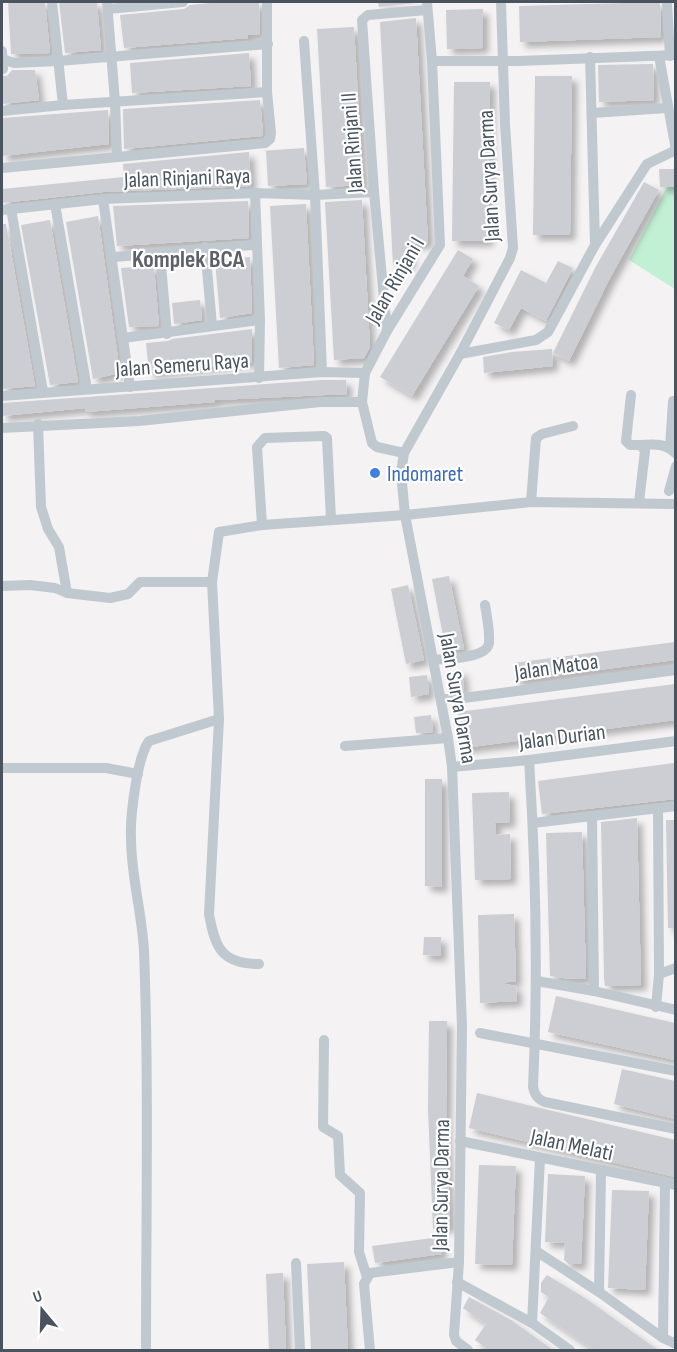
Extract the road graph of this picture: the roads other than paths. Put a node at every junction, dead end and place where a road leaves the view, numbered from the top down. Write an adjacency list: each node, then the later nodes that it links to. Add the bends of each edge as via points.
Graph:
1 (52, 2): 14 (street)
2 (183, 2): 6 (street)
3 (267, 2): 9 (street)
4 (501, 2): 16 (street, Jalan Surya Darma)
5 (667, 2): 12 (street)
6 (108, 5): 11 (street)
7 (427, 6): 15 (street, Jalan Rinjani I); 27 (street, Jalan Rinjani II, via 368,15 362,20)
8 (304, 41): 29 (street)
9 (267, 44): 11 (street); 18 (street)
10 (2, 51): 17 (street)
11 (111, 55): 14 (street); 19 (street)
12 (668, 56): 13 (street); 21 (street)
13 (590, 57): 16 (street); 23 (street)
14 (58, 61): 17 (street); 20 (street)
15 (432, 61): 16 (street); 40 (street, Jalan Rinjani I, via 440,245)
16 (502, 62): 43 (street, Jalan Surya Darma, via 513,248)
17 (2, 64)
18 (267, 92): 19 (street); 25 (street, via 271,133 265,143)
19 (115, 102): 20 (street); 25 (street)
20 (63, 105): 22 (street)
21 (667, 108): 23 (street); 24 (street)
22 (2, 111)
23 (592, 113): 34 (street)
24 (675, 150): 34 (street, via 647,164)
25 (117, 157): 26 (street)
26 (2, 168)
27 (374, 192): 29 (street, Jalan Rinjani Raya); 40 (street, Jalan Rinjani II)
28 (255, 193): 29 (street, Jalan Rinjani Raya); 30 (street, Jalan Rinjani Raya); 33 (street)
29 (315, 195): 44 (street)
30 (103, 199): 31 (street, Jalan Rinjani Raya); 37 (street)
31 (55, 204): 32 (street, Jalan Rinjani Raya); 48 (street)
32 (6, 210): 49 (street)
33 (257, 245): 35 (street); 38 (street)
34 (595, 245): 43 (street, via 548,332 536,340)
35 (205, 247): 36 (street); 39 (street)
36 (160, 254): 37 (street); 41 (street)
37 (111, 257): 42 (street)
38 (260, 320): 39 (street); 46 (street)
39 (213, 325): 41 (street)
40 (387, 331): 45 (street, Jalan Rinjani I)
41 (166, 334): 42 (street)
42 (123, 338): 47 (street)
43 (460, 354): 59 (street, Jalan Surya Darma)
44 (322, 372): 45 (street, Jalan Semeru Raya); 46 (street, Jalan Semeru Raya)
45 (365, 373): 53 (street, Jalan Rinjani I)
46 (259, 378): 47 (street, Jalan Semeru Raya)
47 (130, 387): 48 (street, Jalan Semeru Raya)
48 (87, 389): 49 (street, Jalan Semeru Raya)
49 (43, 391): 51 (street, Jalan Semeru Raya)
50 (631, 395): 57 (street, via 626,441)
51 (2, 396)
52 (673, 401): 58 (street)
53 (362, 402): 54 (street, via 320,402 139,421); 59 (street, Jalan Rinjani I, via 372,443)
54 (38, 424): 56 (street); 70 (street, via 41,507 59,547)
55 (573, 426): 62 (street, via 536,438)
56 (2, 428)
57 (640, 445): 58 (street, via 654,444); 63 (street, via 645,451)
58 (673, 451)
59 (405, 453): 65 (street, Jalan Surya Darma, via 401,472)
60 (675, 466): 61 (street)
61 (669, 491)
62 (531, 502): 63 (street); 65 (street)
63 (639, 502): 64 (street)
64 (675, 504)
65 (405, 515): 66 (street); 72 (street, Jalan Surya Darma)
66 (331, 519): 67 (street); 67 (street, via 327,438 265,438 257,447)
67 (262, 525): 68 (street, via 219,532)
68 (212, 582): 70 (street, via 140,582 128,594 110,598); 75 (street)
69 (2, 586): 70 (street, via 47,587)
70 (67, 593)
71 (485, 604): 72 (street, via 489,642 484,651)
72 (434, 660): 74 (street, Jalan Surya Darma)
73 (675, 670): 74 (street, Jalan Matoa)
74 (441, 699): 76 (street, Jalan Surya Darma)
75 (219, 718): 82 (street, via 149,741); 87 (street, via 209,914 220,950 229,959)
76 (448, 738): 78 (street); 80 (street, Jalan Surya Darma)
77 (675, 741): 79 (street, Jalan Durian)
78 (345, 746)
79 (529, 760): 80 (street, Jalan Durian); 86 (street)
80 (452, 767): 99 (street, Jalan Surya Darma, via 462,1028)
81 (2, 768): 82 (street, via 106,768)
82 (138, 774): 112 (street, via 131,839 144,948)
83 (675, 806): 84 (street)
84 (658, 808): 85 (street); 89 (street)
85 (592, 816): 86 (street); 91 (street)
86 (533, 823): 90 (street)
87 (259, 964)
88 (675, 968): 89 (street)
89 (659, 974): 92 (street)
90 (537, 981): 91 (street); 96 (street)
91 (594, 991): 92 (street)
92 (656, 1007): 93 (street)
93 (675, 1010)
94 (480, 1033): 96 (street)
95 (324, 1040): 106 (street, via 323,1127 338,1136 340,1175 360,1193 358,1252)
96 (535, 1044): 97 (street); 98 (street, via 533,1087 539,1100)
97 (675, 1071)
98 (675, 1129)
99 (460, 1141): 100 (street, Jalan Melati); 104 (street, Jalan Surya Darma)
100 (540, 1158): 101 (street, Jalan Melati); 103 (street)
101 (601, 1170): 102 (street, Jalan Melati); 108 (street)
102 (670, 1184): 110 (street)
103 (536, 1251): 108 (street); 109 (street)
104 (459, 1262): 106 (street, Jalan Surya Darma, via 374,1271); 107 (street)
105 (296, 1263): 113 (street)
106 (367, 1277): 114 (street, via 364,1284)
107 (457, 1282): 109 (street); 115 (street, via 454,1335)
108 (599, 1292): 110 (street)
109 (532, 1323): 116 (street)
110 (663, 1338): 111 (street)
111 (675, 1344)
112 (146, 1350)
113 (300, 1350)
114 (370, 1350)
115 (468, 1350)
116 (570, 1350)

